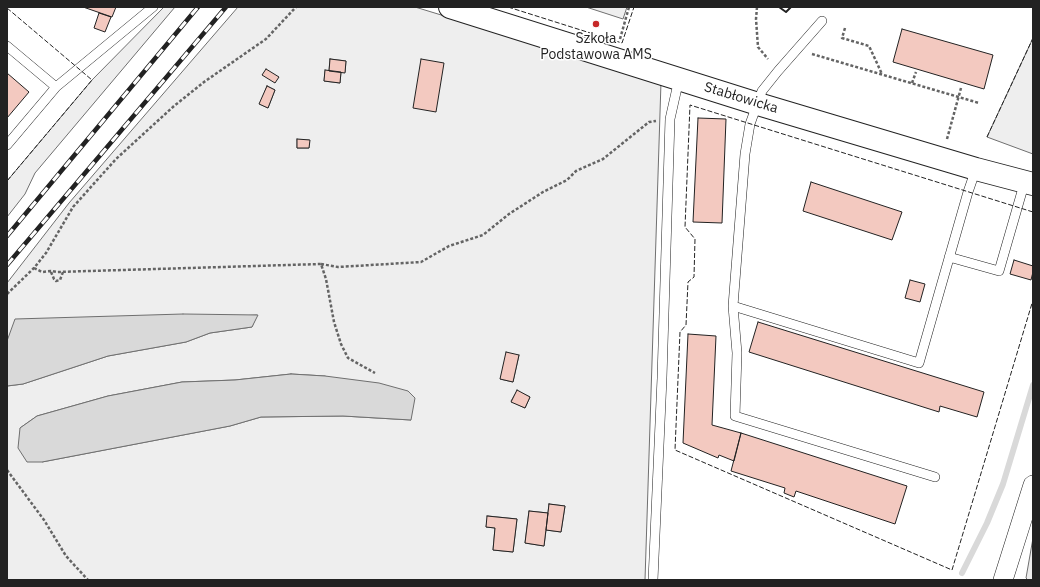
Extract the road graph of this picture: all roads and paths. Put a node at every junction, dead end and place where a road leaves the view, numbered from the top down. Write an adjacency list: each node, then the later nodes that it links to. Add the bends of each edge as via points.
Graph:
1 (153, 7): 16 (lane)
2 (296, 7): 28 (path, via 266,40 180,101 116,159 73,207 46,253)
3 (450, 7): 14 (street, Stabłowicka)
4 (629, 7): 8 (path)
5 (757, 7): 11 (path, via 758,47)
6 (822, 21): 10 (lane)
7 (845, 28): 13 (path, via 842,38 869,46)
8 (619, 42)
9 (7, 46): 16 (lane)
10 (793, 54): 11 (lane); 13 (path, via 797,57 814,54)
11 (778, 71): 20 (lane, via 762,91)
12 (916, 72): 15 (path)
13 (882, 75): 15 (path)
14 (679, 79): 20 (street, Stabłowicka); 21 (lane)
15 (912, 83): 18 (path)
16 (56, 87): 22 (lane)
17 (961, 88): 18 (path)
18 (959, 97): 19 (path); 23 (path)
19 (979, 103)
20 (758, 104): 24 (street, Stabłowicka); 32 (lane, via 750,124 746,154)
21 (670, 119): 27 (path, via 649,122 603,159 543,192 483,235 449,246 420,262 338,266); 38 (lane)
22 (7, 145)
23 (945, 145)
24 (976, 169): 25 (street, Stabłowicka); 26 (lane)
25 (1029, 182): 26 (lane, via 999,271)
26 (949, 257): 32 (lane, via 919,363)
27 (321, 264): 30 (path); 33 (path, via 341,344 348,358)
28 (34, 268): 29 (path, via 42,272); 31 (path)
29 (51, 271): 30 (path); 30 (path, via 56,281 60,280)
30 (63, 272)
31 (7, 294)
32 (733, 306): 35 (lane, via 737,353 735,416)
33 (375, 373)
34 (7, 470): 37 (path, via 44,520 66,556)
35 (935, 477)
36 (1033, 485): 39 (street)
37 (88, 580)
38 (653, 580)
39 (1003, 580)

